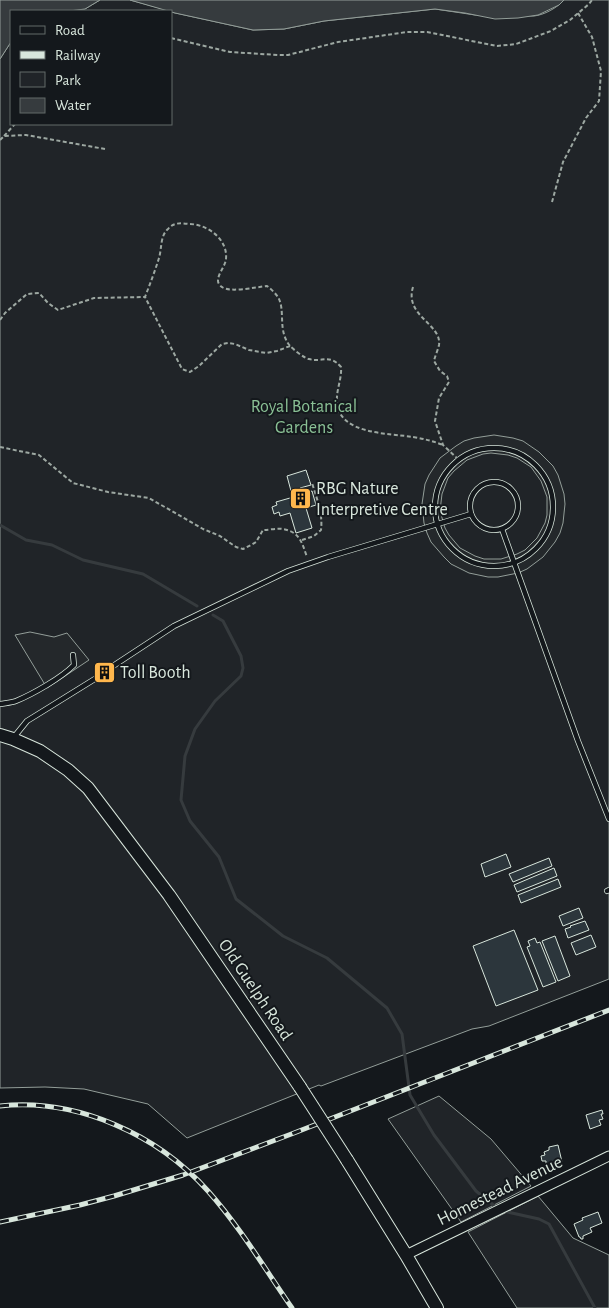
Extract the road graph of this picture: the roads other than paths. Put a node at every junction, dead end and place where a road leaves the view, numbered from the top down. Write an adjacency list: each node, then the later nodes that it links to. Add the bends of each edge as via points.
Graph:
1 (471, 514): 2 (lane); 3 (lane, via 482,527); 3 (lane, via 471,499 479,487 489,482 504,484 513,491 518,505 514,519)
2 (437, 523): 4 (lane, via 447,543 464,558 485,565 500,566); 4 (lane, via 438,488 446,472 458,460 474,451 491,448 525,456 544,475 553,500 553,517 537,548); 8 (lane, via 288,571 174,626 110,668 104,666 98,670 98,677 27,721)
3 (502, 529): 4 (lane)
4 (514, 562): 9 (lane)
5 (72, 655): 6 (lane, via 74,665 67,672 15,702)
6 (0, 704)
7 (0, 735): 8 (street, Old Guelph Road)
8 (13, 739): 11 (street, Old Guelph Road, bridge, via 40,751 68,770 88,788 120,828 300,1087)
9 (609, 819)
10 (609, 1156): 11 (street, Homestead Avenue)
11 (406, 1255): 12 (street, Old Guelph Road)
12 (437, 1308)

